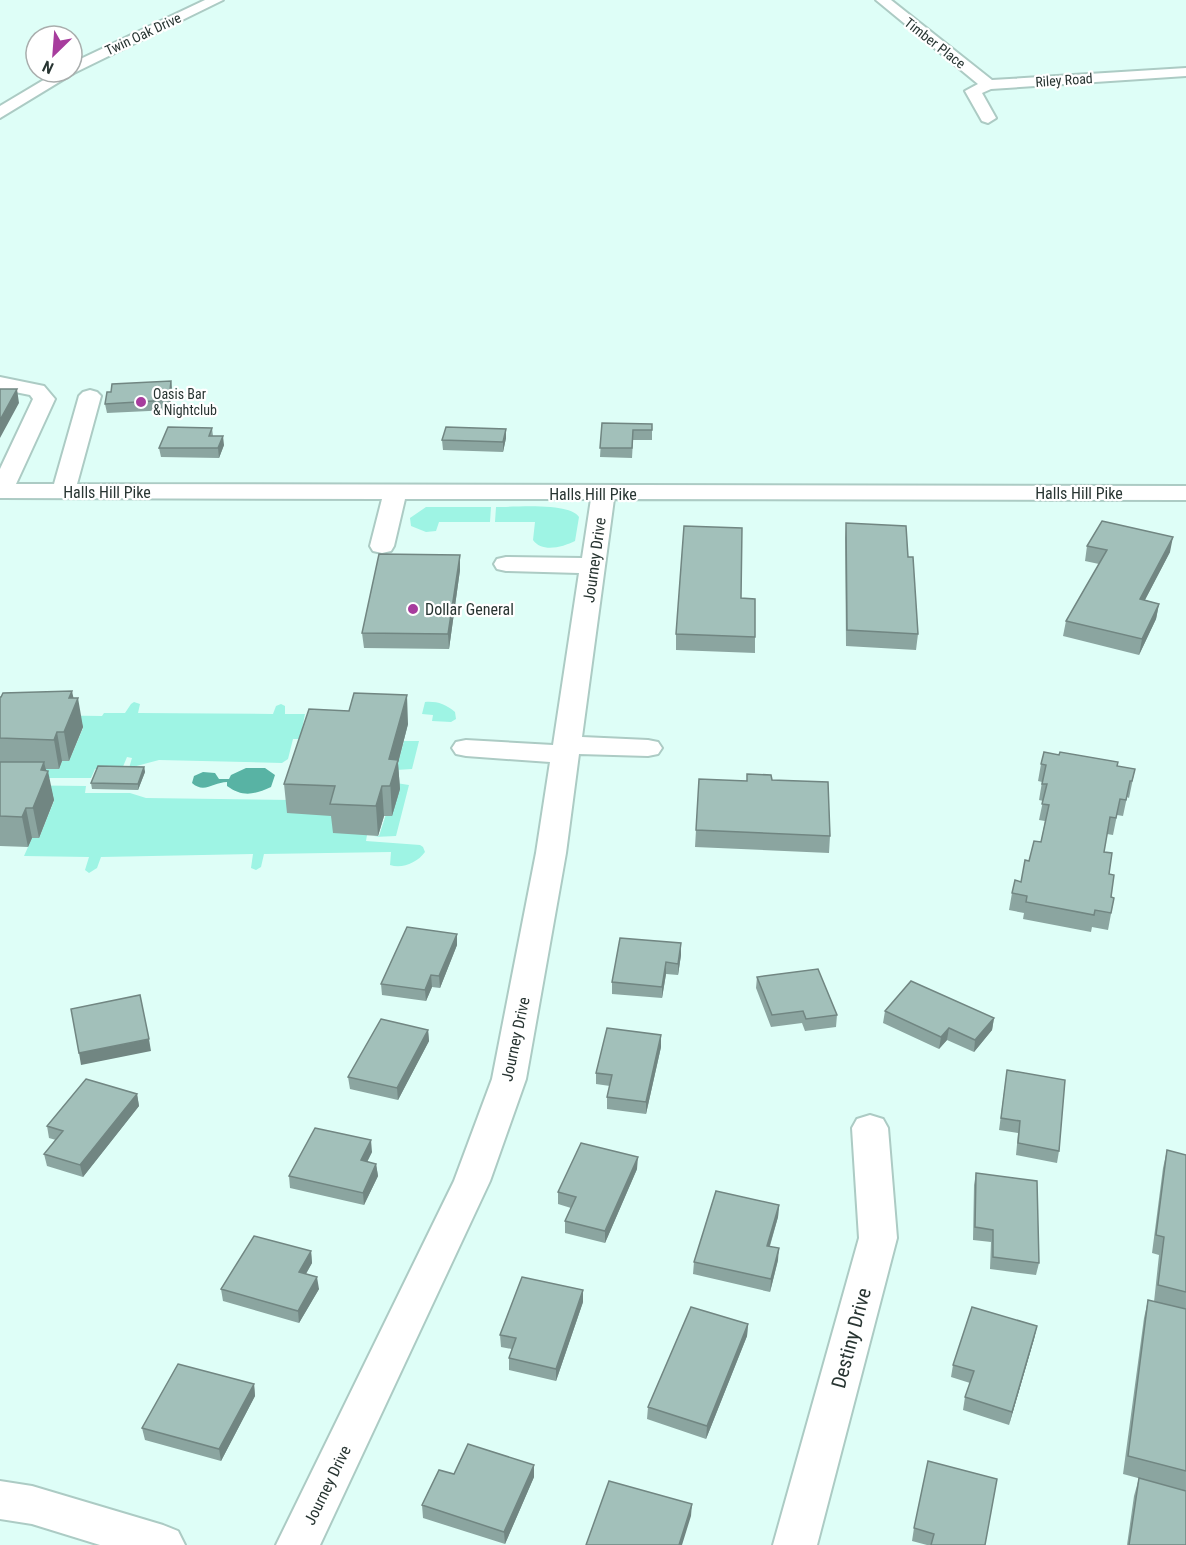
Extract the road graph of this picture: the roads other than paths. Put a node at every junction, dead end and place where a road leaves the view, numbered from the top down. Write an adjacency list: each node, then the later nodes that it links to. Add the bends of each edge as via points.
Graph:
1 (216, 0): 3 (street, Twin Oak Drive)
2 (883, 0): 6 (street, Timber Place)
3 (84, 63)
4 (1186, 72): 6 (street, Riley Road)
5 (47, 84): 7 (street)
6 (989, 85): 8 (street, via 973,92)
7 (0, 113)
8 (988, 118)
9 (0, 383): 11 (street, via 37,390 44,399)
10 (90, 396): 12 (street)
11 (0, 491): 12 (street, Halls Hill Pike)
12 (63, 492): 13 (street, Halls Hill Pike)
13 (395, 493): 15 (street, Halls Hill Pike); 16 (street)
14 (1186, 493): 15 (street, Halls Hill Pike)
15 (603, 494): 18 (street, Journey Drive)
16 (382, 546)
17 (506, 564): 18 (street)
18 (593, 566): 21 (street, Journey Drive)
19 (649, 741): 21 (street)
20 (468, 742): 21 (street)
21 (567, 742): 25 (street, Journey Drive, via 551,853 509,1079 472,1181)
22 (870, 1128): 26 (street, Destiny Drive, via 878,1238)
23 (0, 1500): 24 (street, via 32,1505)
24 (163, 1545)
25 (298, 1545)
26 (795, 1545)

